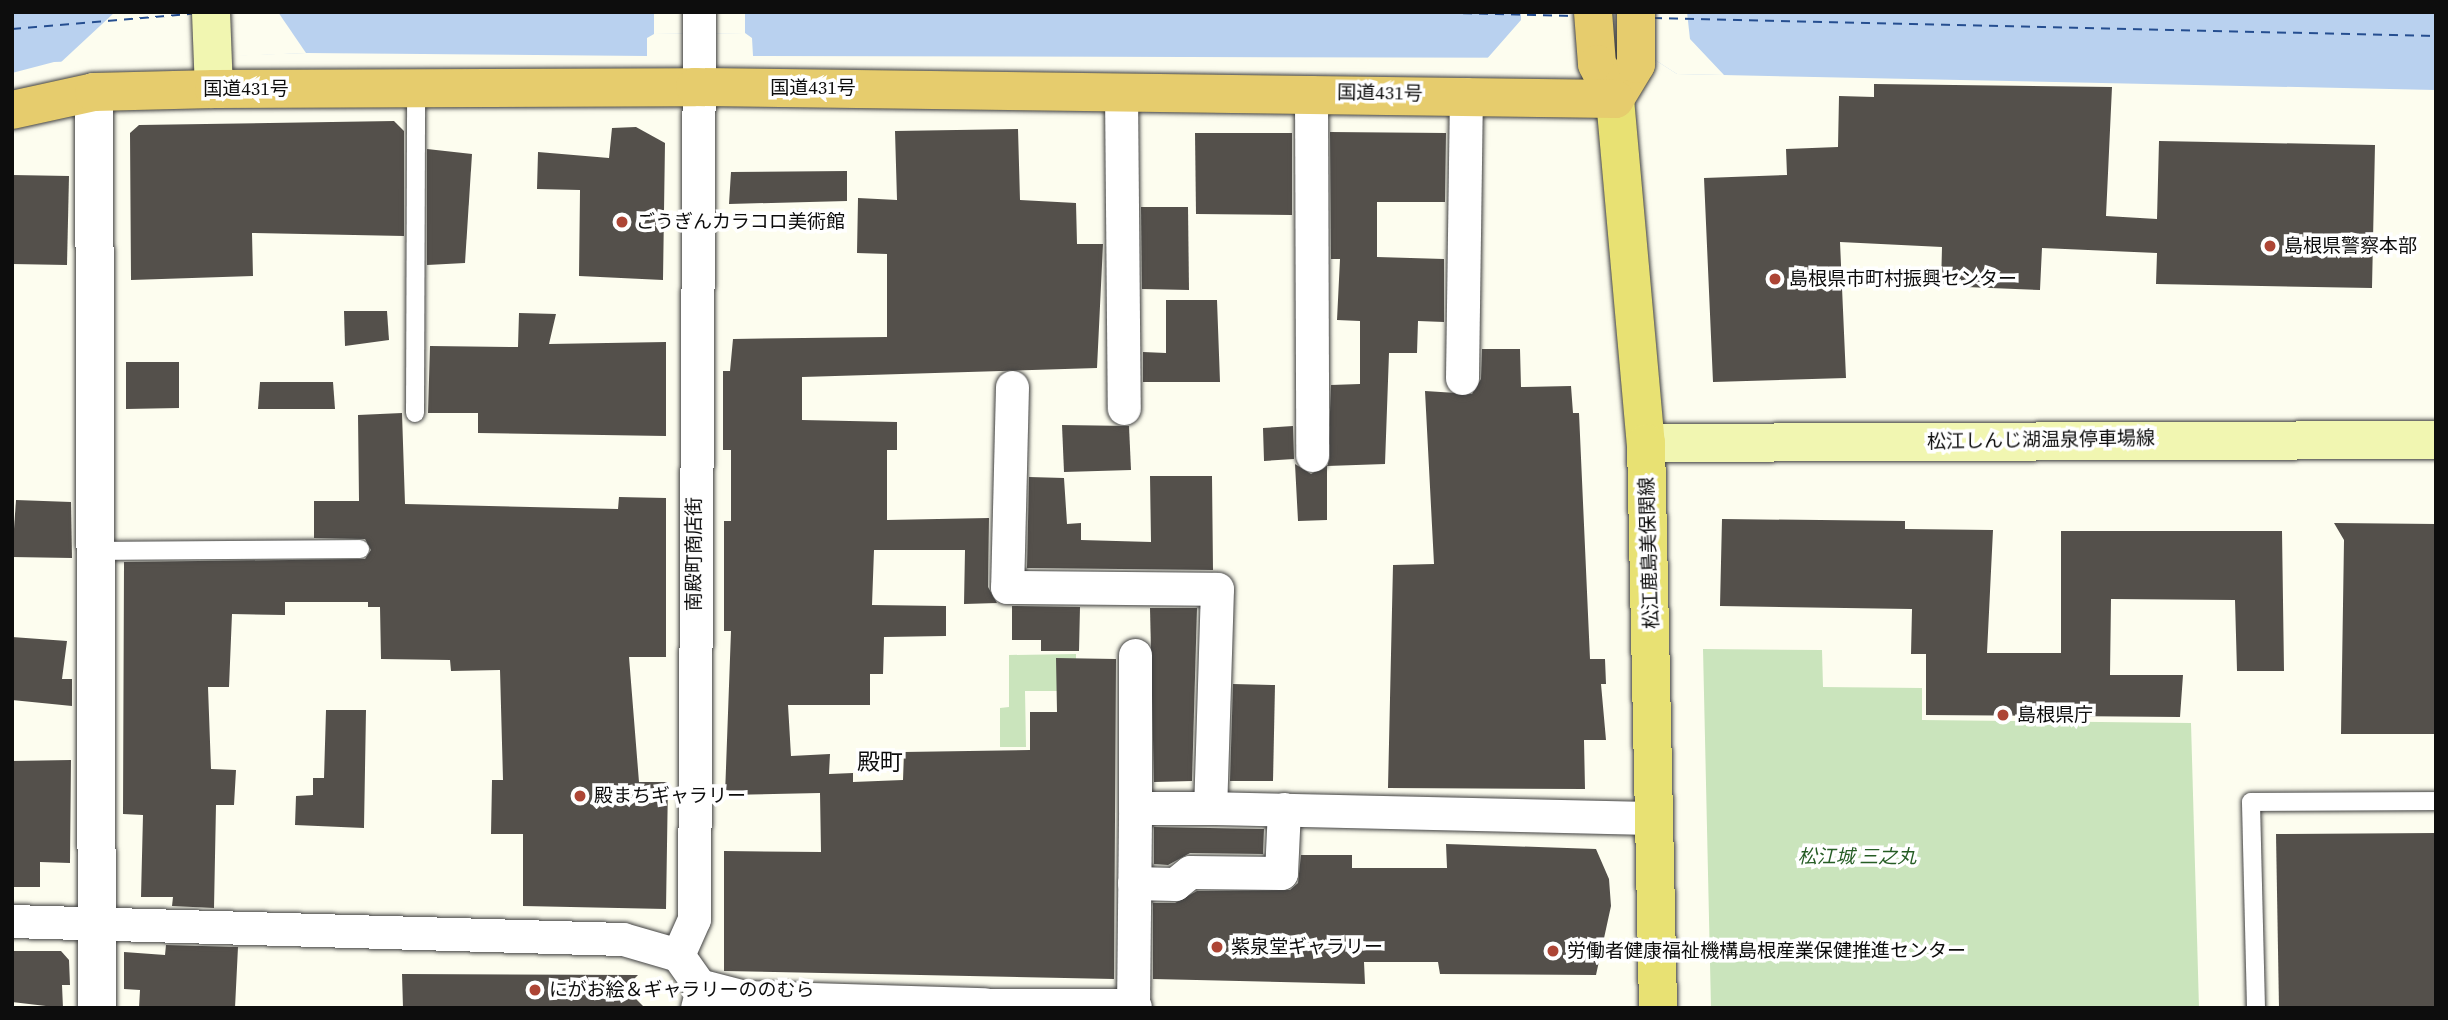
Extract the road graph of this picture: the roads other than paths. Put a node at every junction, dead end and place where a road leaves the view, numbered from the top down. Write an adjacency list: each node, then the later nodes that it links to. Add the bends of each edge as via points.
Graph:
1 (211, 12): 5 (main road)
2 (1593, 12): 12 (highway, via 1597,65)
3 (1636, 12): 12 (highway, via 1636,64)
4 (699, 25): 6 (street, 南殿町商店街)
5 (214, 75): 7 (highway, 国道431号); 9 (highway, 国道431号)
6 (695, 87): 7 (highway, 国道431号); 8 (highway, 国道431号); 32 (street, 南殿町商店街, via 694,919)
7 (416, 88): 17 (lane)
8 (1121, 90): 10 (highway, 国道431号); 16 (street)
9 (94, 92): 13 (highway, 国道431号); 22 (street)
10 (1311, 92): 11 (highway, 国道431号); 20 (street)
11 (1466, 94): 12 (highway, 国道431号); 14 (street)
12 (1615, 99): 19 (main road, 松江鹿島美保関線)
13 (12, 110)
14 (1462, 378)
15 (1013, 387): 26 (street, via 1007,587 1217,589)
16 (1124, 408)
17 (415, 413)
18 (2436, 440): 19 (main road, 松江しんじ湖温泉停車場線)
19 (1646, 443): 28 (main road, 松江鹿島美保関線)
20 (1312, 455)
21 (360, 549): 22 (lane)
22 (96, 551): 31 (street)
23 (1135, 655): 25 (street)
24 (2436, 801): 38 (lane, via 2251,802)
25 (1135, 808): 26 (street); 29 (street)
26 (1210, 808): 27 (street)
27 (1284, 809): 28 (street); 29 (street, via 1280,873 1190,872 1175,884)
28 (1656, 818): 37 (main road, 松江鹿島美保関線)
29 (1134, 883): 36 (street)
30 (12, 921): 31 (street)
31 (97, 924): 32 (street, via 623,939); 35 (street)
32 (678, 955): 33 (street)
33 (699, 998): 34 (street)
34 (985, 1007): 36 (street)
35 (97, 1008)
36 (1133, 1008)
37 (1658, 1008)
38 (2256, 1008)

